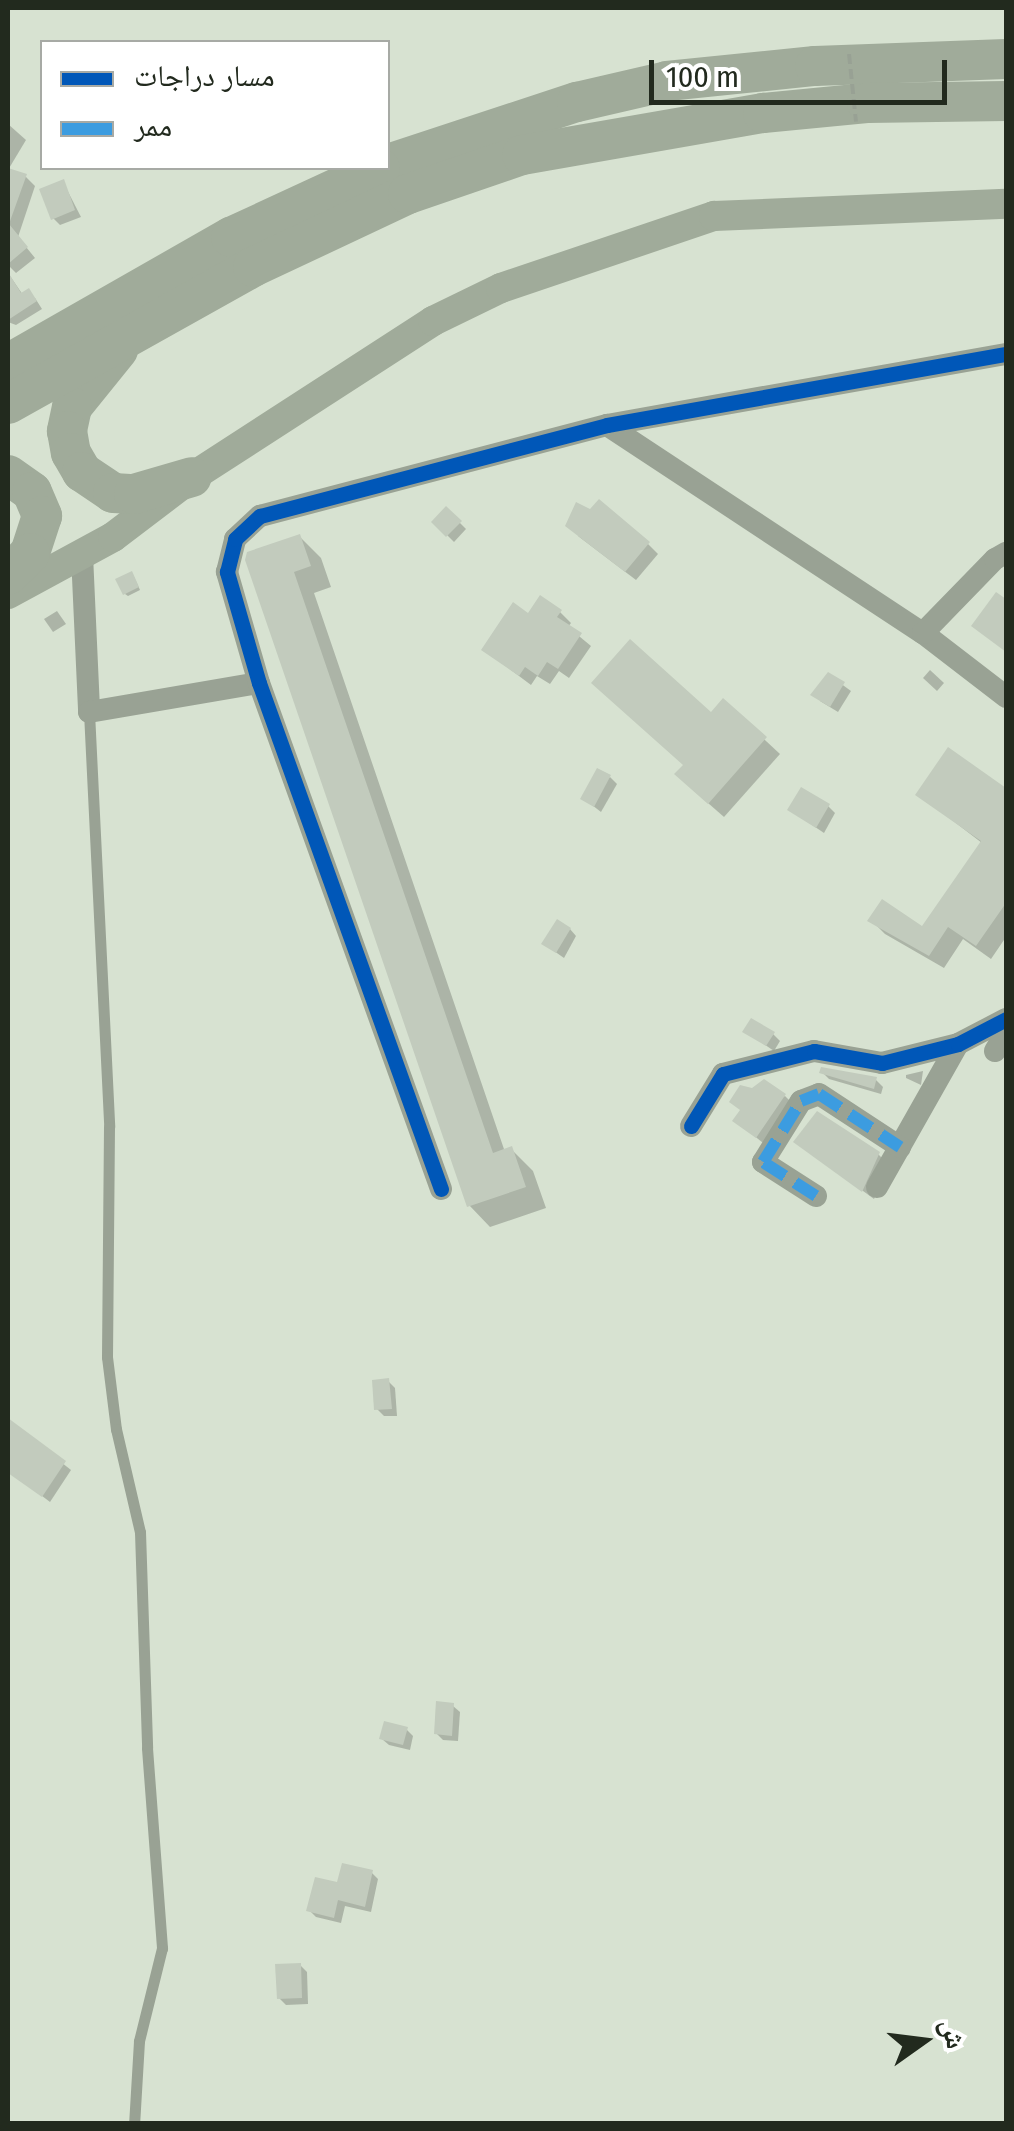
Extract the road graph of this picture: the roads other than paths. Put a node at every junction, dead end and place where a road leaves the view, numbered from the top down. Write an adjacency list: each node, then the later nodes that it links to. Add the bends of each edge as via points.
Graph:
1 (1006, 60): 3 (highway, via 815,66 668,80 577,102)
2 (1006, 102): 6 (highway, via 764,114 522,156 408,194)
3 (390, 163)
4 (376, 170): 8 (highway, via 231,237)
5 (1006, 204): 12 (main road, via 714,216 576,260 433,320)
6 (138, 327): 9 (highway); 12 (highway, via 72,407 71,453 82,472 113,493)
7 (1006, 354): 10 (street)
8 (8, 364)
9 (8, 404)
10 (607, 424): 17 (street); 18 (street, via 276,512 246,526 235,539 227,572)
11 (8, 475): 15 (highway, via 32,492 42,516 30,553)
12 (192, 478): 14 (main road)
13 (1006, 553): 17 (street)
14 (82, 554): 16 (main road); 20 (street)
15 (8, 575)
16 (8, 594)
17 (923, 633): 19 (street)
18 (259, 683): 20 (street); 26 (street)
19 (1006, 696)
20 (89, 712): 28 (lane, via 109,1127 107,1357 140,1532 162,1948 139,2041)
21 (1006, 1019): 22 (street)
22 (958, 1044): 23 (street, via 882,1063 814,1051 723,1074); 24 (street)
23 (690, 1126)
24 (900, 1147): 25 (street); 27 (street, via 818,1094 801,1101 763,1162)
25 (878, 1187)
26 (440, 1189)
27 (816, 1196)
28 (134, 2124)

